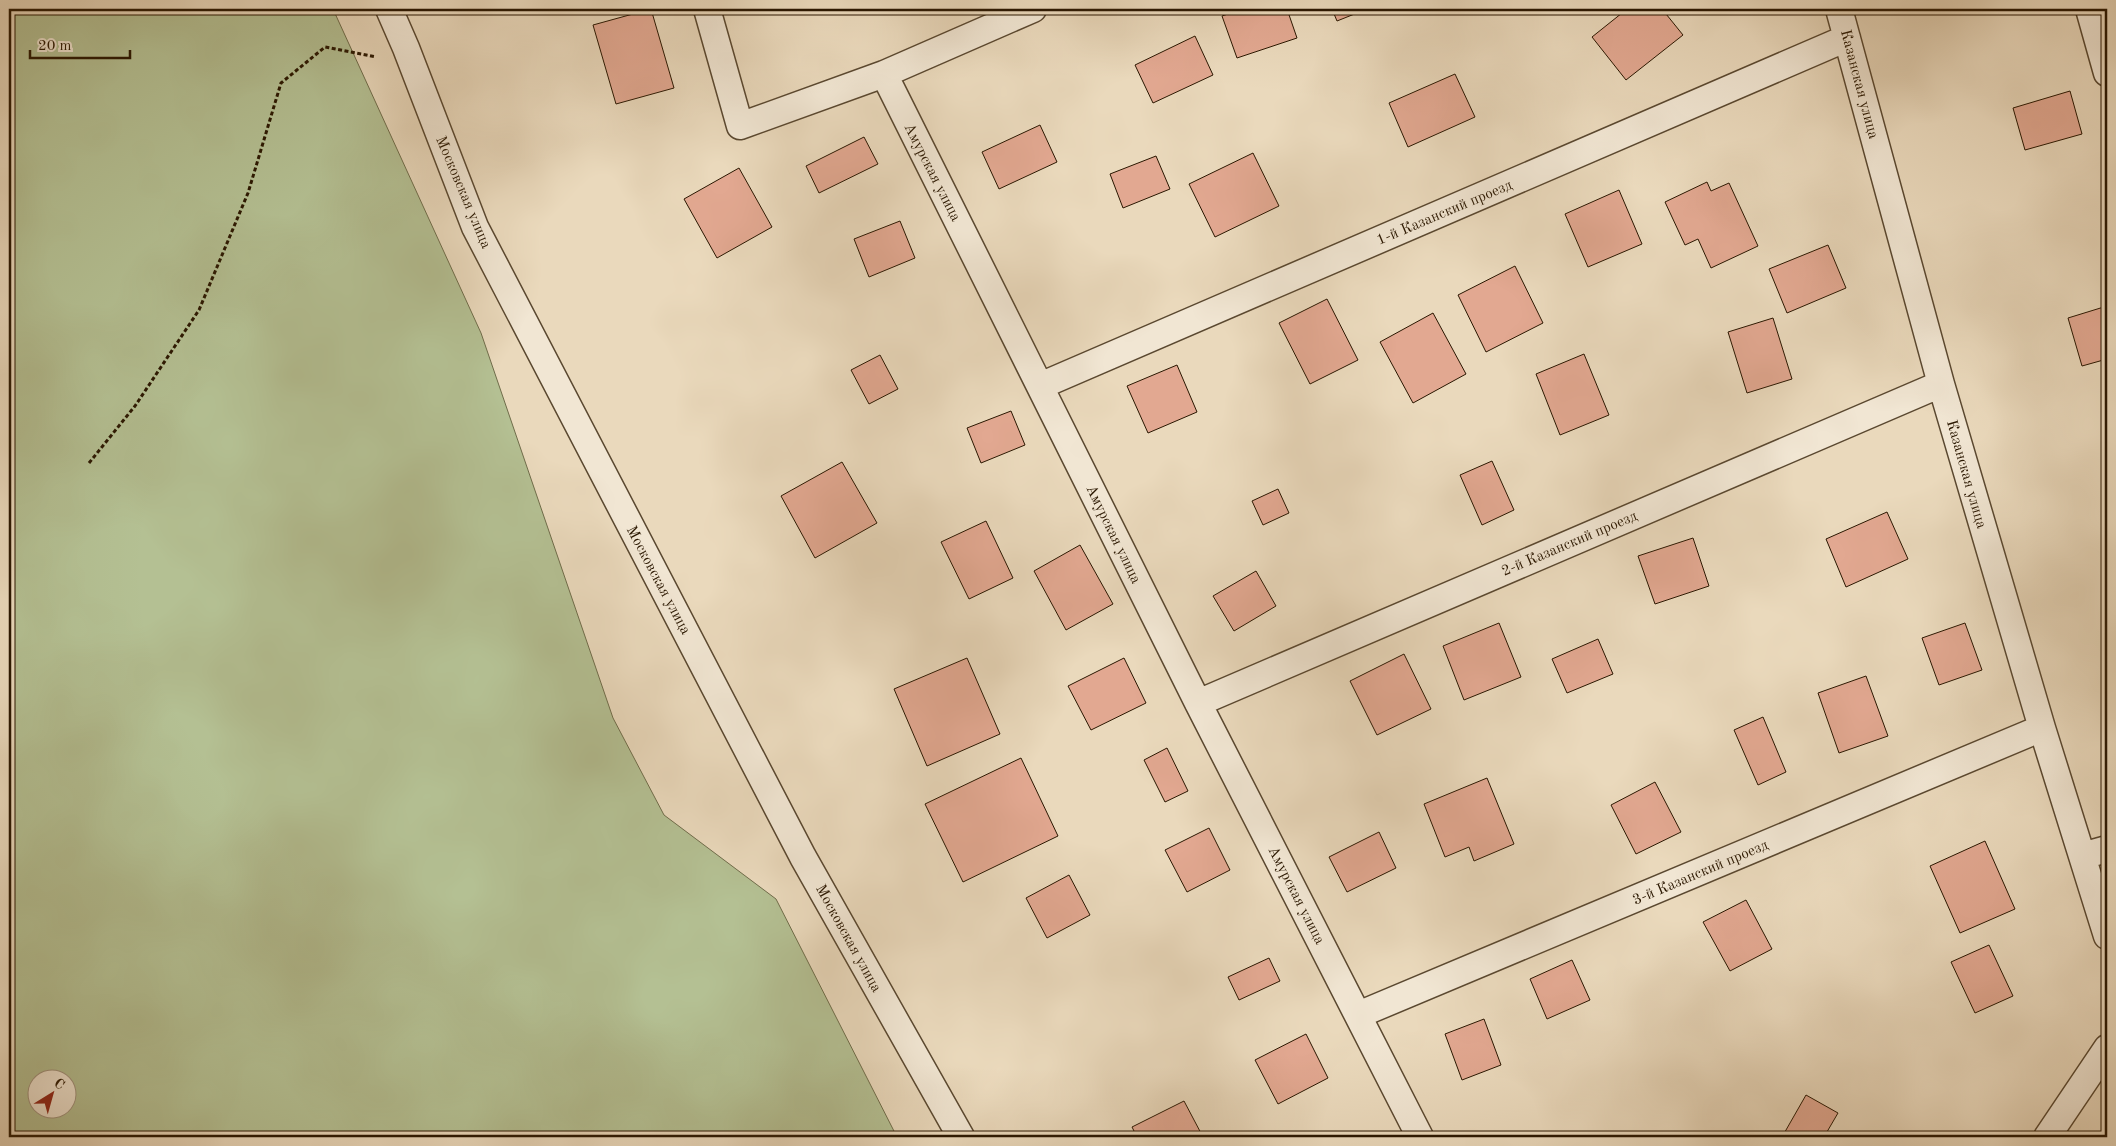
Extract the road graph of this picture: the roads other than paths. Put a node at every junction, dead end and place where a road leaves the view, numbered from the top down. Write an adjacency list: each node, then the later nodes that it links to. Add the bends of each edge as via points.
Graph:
1 (389, 9): 18 (street, Московская улица, via 475,227 803,856)
2 (707, 9): 8 (street, via 740,126)
3 (1033, 9): 8 (street)
4 (1839, 9): 6 (street, Казанская улица)
5 (2091, 11): 7 (street)
6 (1847, 38): 9 (street, Казанская улица); 10 (street, 1-й Казанский проезд)
7 (2107, 73)
8 (884, 74): 10 (street, Амурская улица)
9 (1941, 384): 11 (street, 2-й Казанский проезд); 12 (street, Казанская улица)
10 (1040, 386): 11 (street, Амурская улица)
11 (1198, 703): 16 (street, Амурская улица)
12 (2042, 728): 14 (street, Казанская улица); 16 (street, 3-й Казанский проезд)
13 (2107, 849): 14 (street)
14 (2082, 856): 15 (street, Казанская улица)
15 (2107, 936)
16 (1358, 1015): 19 (street, Амурская улица)
17 (2107, 1048): 20 (street)
18 (961, 1137)
19 (1420, 1137)
20 (2047, 1137)

